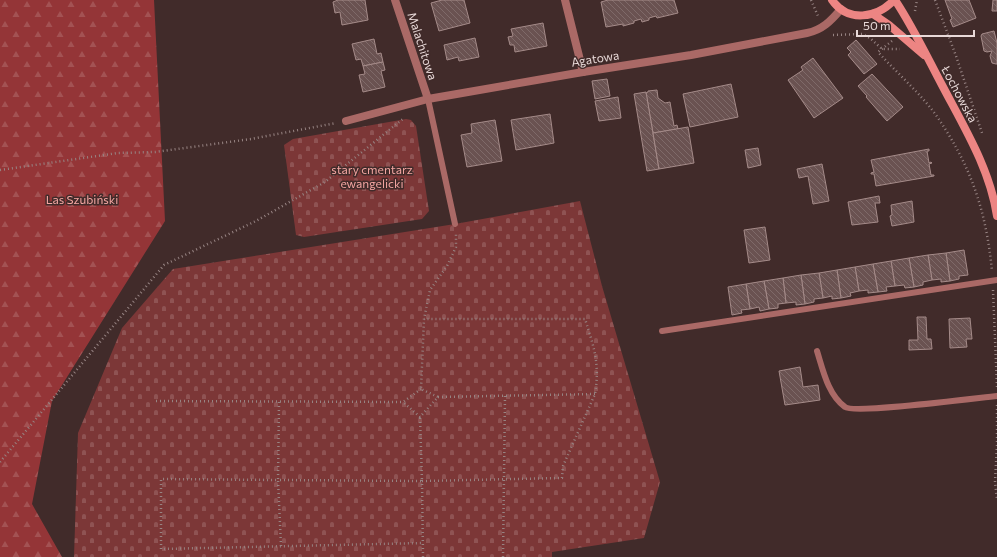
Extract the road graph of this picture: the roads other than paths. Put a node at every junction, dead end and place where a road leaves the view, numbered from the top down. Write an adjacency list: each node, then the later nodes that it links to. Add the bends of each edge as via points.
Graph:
1 (395, 0): 9 (street, Malachitowa)
2 (565, 0): 8 (street)
3 (832, 0): 5 (main road)
4 (895, 0): 6 (main road); 7 (main road, Łochowska)
5 (841, 9): 6 (main road, via 854,15); 8 (street, Agatowa, via 830,22 816,31)
6 (873, 14): 7 (main road, Łochowska)
7 (927, 57): 11 (main road, Łochowska, via 973,143 989,185)
8 (583, 72): 9 (street, Agatowa)
9 (428, 99): 10 (street, Agatowa); 12 (lane)
10 (346, 121)
11 (997, 216)
12 (455, 224)
13 (995, 280): 14 (lane)
14 (662, 331)
15 (817, 351): 16 (lane, via 832,393 846,408 854,410)
16 (997, 395)

